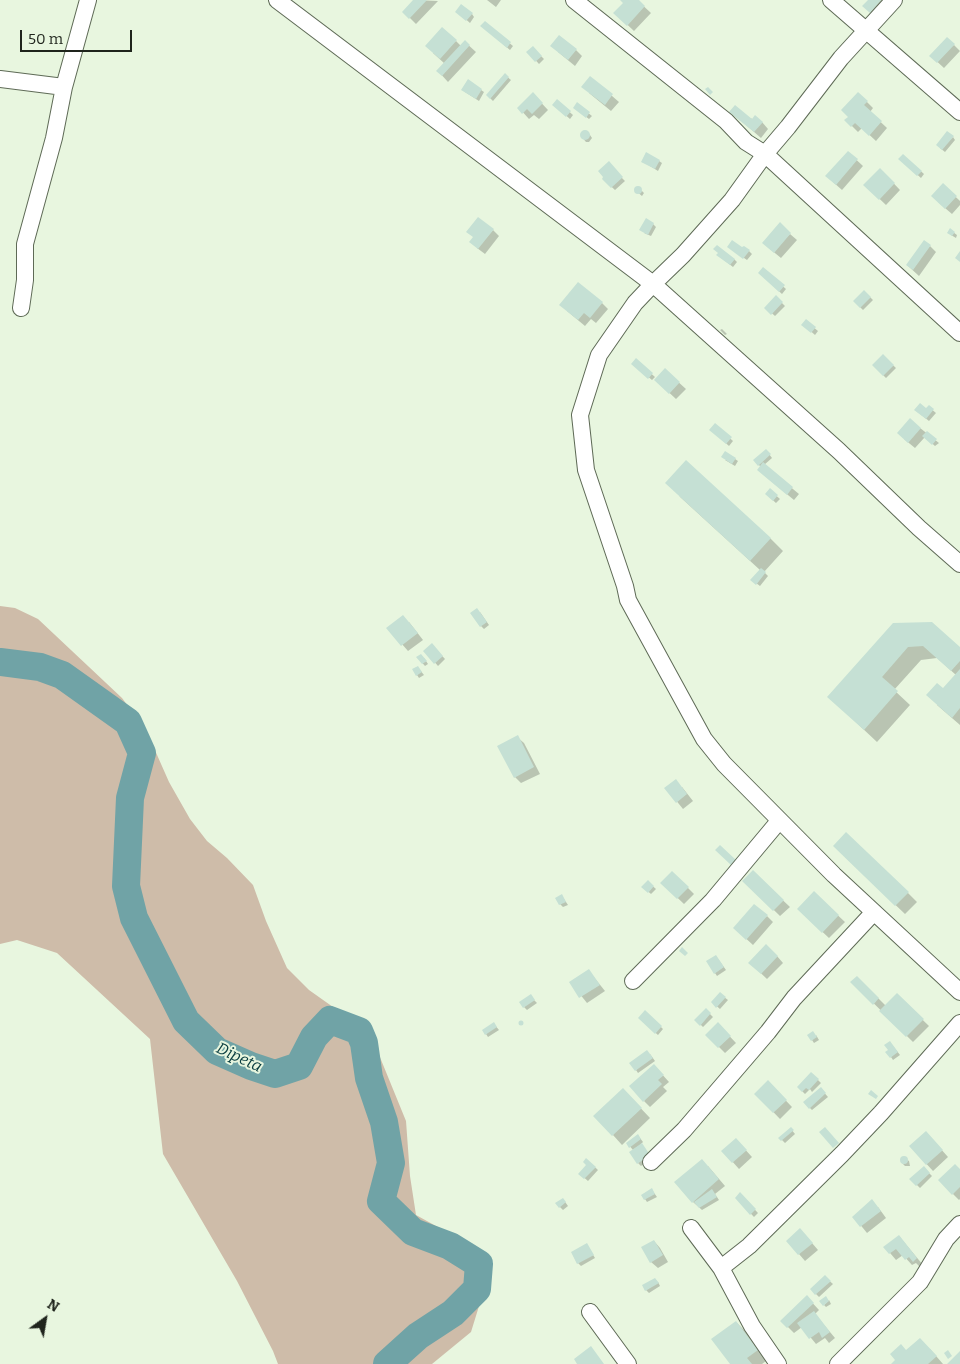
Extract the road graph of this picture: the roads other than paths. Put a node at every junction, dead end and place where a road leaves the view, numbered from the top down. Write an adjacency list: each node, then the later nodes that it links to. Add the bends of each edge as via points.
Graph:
1 (88, 0): 8 (street)
2 (277, 0): 11 (street)
3 (574, 0): 10 (street, via 726,121 746,142)
4 (831, 0): 6 (street)
5 (894, 0): 6 (street)
6 (867, 30): 9 (street); 10 (street)
7 (0, 79): 8 (street)
8 (64, 87): 12 (street, via 54,138 25,244)
9 (960, 112)
10 (765, 154): 11 (street, via 732,200); 13 (street)
11 (653, 284): 14 (street); 15 (street, via 635,303 599,355 580,415 586,470 628,600 704,739)
12 (21, 308)
13 (960, 333)
14 (960, 564)
15 (779, 821): 16 (street); 17 (street, via 713,900)
16 (874, 912): 18 (street); 20 (street, via 794,998 684,1130)
17 (632, 981)
18 (960, 992)
19 (960, 1023): 23 (street, via 842,1154 749,1246)
20 (651, 1162)
21 (960, 1224): 27 (street, via 946,1239 920,1282)
22 (691, 1228): 23 (street)
23 (721, 1268): 26 (street, via 752,1326)
24 (590, 1312): 25 (street)
25 (628, 1364)
26 (778, 1364)
27 (838, 1364)

